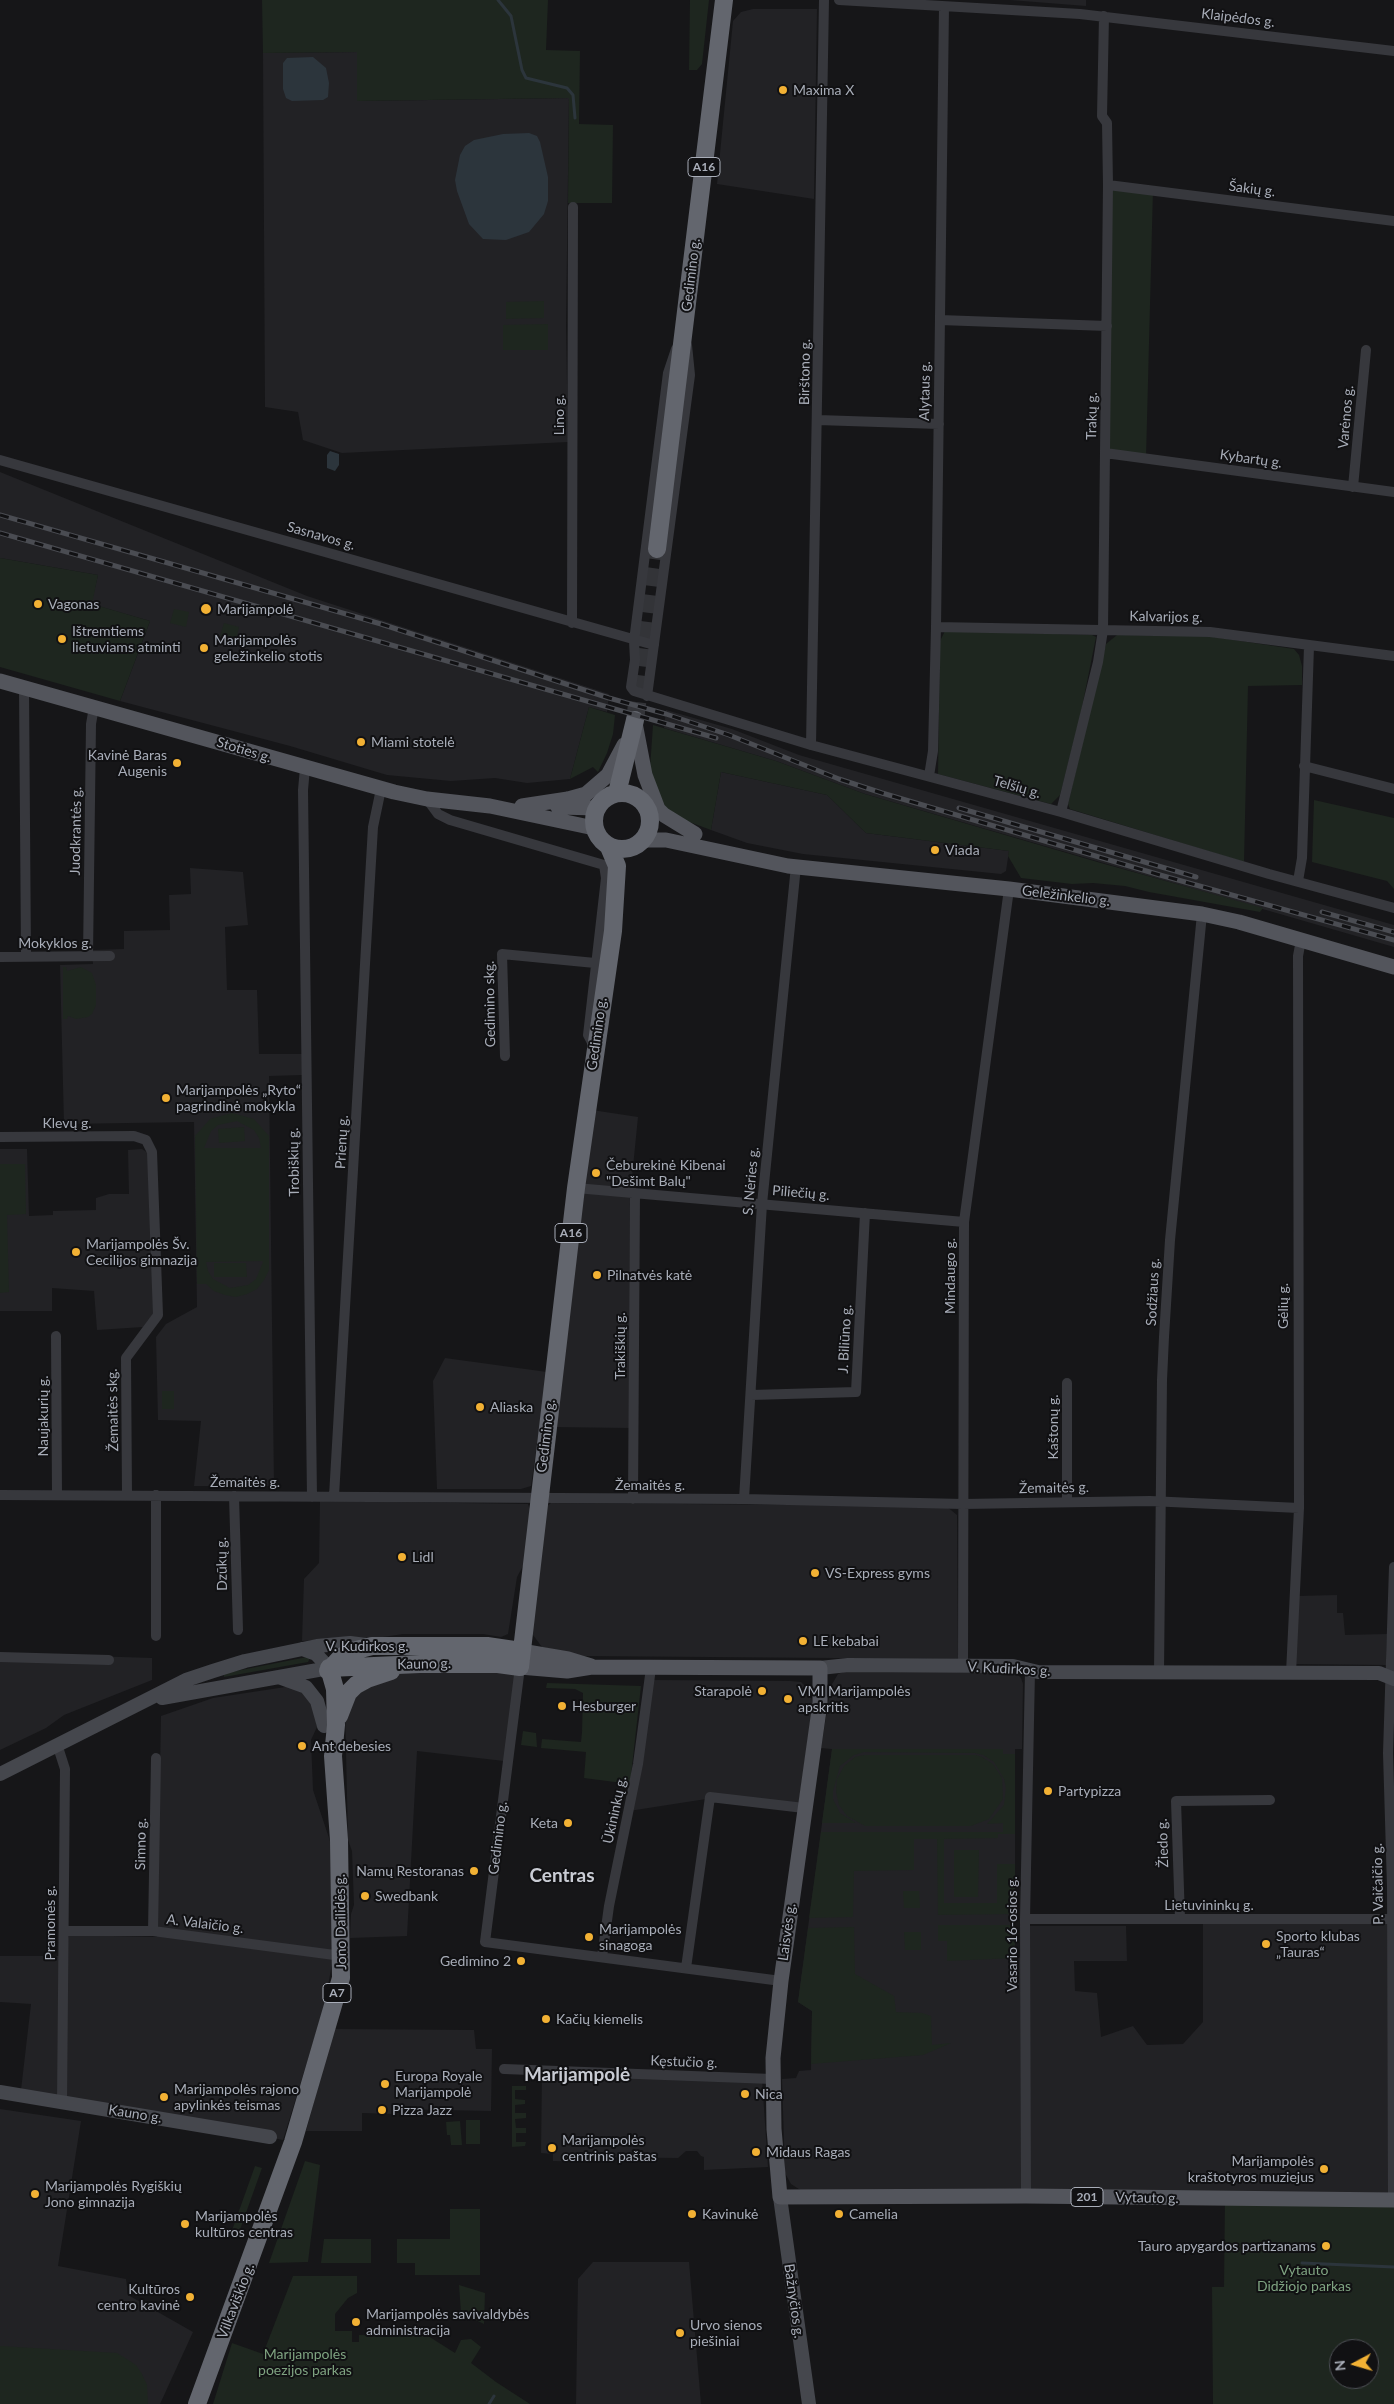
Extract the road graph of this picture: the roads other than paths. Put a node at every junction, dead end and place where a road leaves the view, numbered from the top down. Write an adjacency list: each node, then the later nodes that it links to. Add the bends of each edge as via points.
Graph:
1 (724, 0): 12 (highway, Gedimino g. / A16)
2 (824, 0): 14 (street, Birštono g.)
3 (839, 0): 4 (street, Klaipėdos g.)
4 (944, 7): 5 (street, Klaipėdos g.); 10 (street, Alytaus g.)
5 (1104, 16): 6 (street, Klaipėdos g.); 7 (street, Trakų g., via 1102,116 1107,123)
6 (1394, 51)
7 (1108, 184): 9 (street, Šakių g.); 11 (street, Trakų g.)
8 (573, 207): 21 (street, Lino g.)
9 (1394, 221)
10 (940, 320): 11 (street); 15 (street, Alytaus g.)
11 (1107, 326): 16 (street, Trakų g.)
12 (684, 335): 20 (highway, Gedimino g. / A16); 24 (street, via 673,353 668,372); 25 (street, via 690,375)
13 (1366, 350): 18 (street, Varėnos g.)
14 (818, 420): 15 (street); 33 (street, Birštono g.)
15 (938, 424): 22 (street, Alytaus g.)
16 (1105, 453): 18 (street, Kybartų g.); 23 (street, Trakų g.)
17 (0, 460): 21 (street, Sasnavos g.)
18 (1353, 487): 19 (street, Kybartų g.)
19 (1394, 492)
20 (657, 549)
21 (572, 622): 24 (street, Sasnavos g.)
22 (936, 627): 23 (street, Kalvarijos g.); 36 (street, Alytaus g., via 932,751)
23 (1102, 630): 26 (street, Kalvarijos g., via 1210,632); 44 (street, Trakų g., via 1098,662)
24 (634, 641): 25 (street, Sasnavos g.); 30 (street, Telšių g., via 631,687)
25 (654, 645): 30 (street)
26 (1309, 646): 27 (street, Kalvarijos g.); 34 (street)
27 (1394, 656)
28 (0, 681): 29 (main road, Stoties g.)
29 (24, 688): 31 (main road, Stoties g.); 58 (street)
30 (647, 696): 33 (street, Telšių g.)
31 (94, 707): 35 (main road, Stoties g.); 59 (street, Juodkrantės g.)
32 (634, 728): 39 (highway); 42 (main road, via 608,775 594,789 568,799); 47 (main road, via 645,775 658,809)
33 (812, 745): 36 (street, Telšių g.)
34 (1304, 766): 38 (street); 52 (street, via 1302,858)
35 (305, 768): 37 (main road, Stoties g.); 81 (street, Trobiškių g.)
36 (928, 776): 44 (street, Telšių g.)
37 (381, 789): 40 (main road, Stoties g.); 82 (street, Prienų g., via 373,827)
38 (1394, 789)
39 (626, 794): 43 (highway, via 602,801); 45 (highway, via 642,801)
40 (427, 799): 41 (main road, Stoties g.); 62 (street, via 438,814 450,820 601,862 606,868 606,878)
41 (490, 806): 42 (main road, Stoties g.); 46 (main road, Stoties g.)
42 (522, 806): 43 (main road, Stoties g.)
43 (596, 808): 46 (highway)
44 (1061, 812): 52 (street, Telšių g.)
45 (650, 816): 47 (main road, Geležinkelio g., via 668,826); 48 (highway, via 648,832)
46 (594, 828): 49 (highway)
47 (695, 834): 50 (main road, Geležinkelio g.)
48 (640, 843): 49 (highway, via 618,849); 50 (main road, Geležinkelio g., via 666,840); 56 (highway, Gedimino g. / A16, via 629,866)
49 (610, 847): 56 (highway, Gedimino g. / A16, via 617,866)
50 (733, 853): 51 (main road, Geležinkelio g.)
51 (796, 866): 53 (main road, Geležinkelio g.); 70 (street, S. Nėries g.)
52 (1298, 881): 54 (street, Telšių g.)
53 (1009, 890): 55 (main road, Geležinkelio g.); 72 (street, Mindaugo g.)
54 (1394, 908)
55 (1202, 914): 57 (main road, Geležinkelio g.); 87 (street, Sodžiaus g., via 1170,1240 1162,1380)
56 (613, 931): 64 (highway, Gedimino g. / A16)
57 (1301, 940): 63 (main road, Geležinkelio g.); 89 (street, Gėlių g., via 1298,956)
58 (26, 956): 59 (street, Mokyklos g.); 61 (street, Mokyklos g.)
59 (88, 956): 60 (street, Mokyklos g.)
60 (110, 956)
61 (0, 957)
62 (596, 964): 64 (street, via 588,1035); 65 (street, Gedimino skg., via 502,954)
63 (1394, 967)
64 (595, 1049): 68 (highway, Gedimino g. / A16)
65 (505, 1056)
66 (134, 1136): 67 (street, Klevų g.); 78 (street, Žemaitės skg., via 146,1140 152,1152 158,1315 126,1358)
67 (0, 1137)
68 (576, 1188): 69 (street, Piliečių g.); 83 (highway, Gedimino g. / A16)
69 (635, 1193): 70 (street, Piliečių g.); 84 (street, Trakiškių g.)
70 (762, 1204): 71 (street, Piliečių g.); 75 (street, S. Nėries g.)
71 (865, 1213): 72 (street, Piliečių g.); 75 (street, J. Biliūno g., via 856,1392)
72 (964, 1222): 88 (street, Mindaugo g.)
73 (56, 1336): 77 (street, Naujakurių g.)
74 (1067, 1383): 86 (street, Kaštonų g.)
75 (751, 1396): 85 (street, S. Nėries g.)
76 (0, 1495): 77 (street, Žemaitės g.)
77 (57, 1495): 78 (street, Žemaitės g.)
78 (128, 1495): 79 (street, Žemaitės g.)
79 (156, 1495): 80 (street, Žemaitės g.); 92 (street)
80 (234, 1496): 81 (street, Žemaitės g.); 91 (street, Dzūkų g.)
81 (312, 1496): 82 (street, Žemaitės g.)
82 (334, 1496): 83 (street, Žemaitės g.)
83 (538, 1499): 84 (street, Žemaitės g.); 96 (highway, Gedimino g. / A16)
84 (633, 1499): 85 (street, Žemaitės g.)
85 (744, 1499): 88 (street, Žemaitės g.)
86 (1067, 1502): 87 (street, Žemaitės g.); 88 (street, Žemaitės g.)
87 (1162, 1502): 89 (street, Žemaitės g.); 105 (street, Sodžiaus g.)
88 (964, 1504): 100 (street, Mindaugo g.)
89 (1299, 1508): 106 (street, Gėlių g.)
90 (1394, 1567): 108 (street, P. Vaičaičio g.)
91 (238, 1630)
92 (156, 1636)
93 (372, 1646): 94 (main road, V. Kudirkos g., via 350,1643); 96 (highway, V. Kudirkos g., via 487,1646); 101 (highway, via 349,1652)
94 (302, 1649): 101 (main road, via 316,1654); 110 (main road, V. Kudirkos g., via 213,1671 186,1680)
95 (0, 1657): 97 (street)
96 (520, 1659): 98 (highway, Kauno g., via 498,1664); 102 (main road, V. Kudirkos g., via 568,1659 592,1667); 125 (street, Gedimino g., via 486,1942)
97 (109, 1660)
98 (420, 1664): 101 (highway, Kauno g.); 111 (highway, via 384,1672 356,1685)
99 (842, 1666): 100 (main road, V. Kudirkos g.); 103 (main road, V. Kudirkos g.); 109 (main road, via 827,1682)
100 (963, 1666): 104 (main road, V. Kudirkos g., via 1013,1666)
101 (329, 1668): 107 (main road, V. Kudirkos g.); 111 (highway, via 335,1690)
102 (651, 1668): 103 (main road, V. Kudirkos g.); 125 (street, Ūkininkų g., via 638,1764)
103 (820, 1668): 109 (main road, Laisvės g.)
104 (1030, 1671): 105 (main road, V. Kudirkos g.); 119 (street, Vasario 16-osios g.)
105 (1159, 1672): 106 (main road, V. Kudirkos g.)
106 (1291, 1673): 108 (main road, V. Kudirkos g., via 1379,1673)
107 (278, 1677): 110 (main road, V. Kudirkos g.); 111 (main road, via 306,1687)
108 (1392, 1678): 113 (street, P. Vaičaičio g.)
109 (820, 1698): 117 (main road, Laisvės g.)
110 (149, 1700): 112 (main road, V. Kudirkos g.)
111 (330, 1725): 124 (highway, Jono Dailidės g. / A7, via 340,1840)
112 (57, 1744): 115 (main road, V. Kudirkos g.); 122 (street, Pramonės g., via 65,1769)
113 (1391, 1753): 118 (street, P. Vaičaičio g.)
114 (156, 1758): 123 (street, Simno g.)
115 (0, 1774)
116 (1270, 1800): 120 (street, Žiedo g., via 1176,1801)
117 (804, 1808): 126 (street, via 710,1797); 127 (main road, Laisvės g.)
118 (1393, 1887): 121 (street, P. Vaičaičio g.)
119 (1026, 1919): 120 (street, Lietuvininkų g.); 134 (street, Vasario 16-osios g.)
120 (1180, 1919): 121 (street, Lietuvininkų g.)
121 (1392, 1919): 136 (street, P. Vaičaičio g.)
122 (64, 1931): 123 (street, A. Valaičio g.); 131 (street, Pramonės g.)
123 (153, 1931): 124 (street, A. Valaičio g.)
124 (342, 1956): 133 (highway, Jono Dailidės g. / A7, via 341,1978)
125 (602, 1957): 126 (street)
126 (686, 1968): 127 (street)
127 (780, 1981): 129 (main road, Laisvės g.)
128 (504, 2069): 129 (street, Kęstučio g.)
129 (772, 2079): 135 (main road, Laisvės g.)
130 (0, 2092): 131 (main road, Kauno g.)
131 (62, 2103): 132 (main road, Kauno g.)
132 (270, 2137)
133 (294, 2142): 137 (highway, Vilkaviškio g. / A7)
134 (1026, 2196): 135 (main road, Vytauto g. / 201); 136 (main road, Vytauto g. / 201)
135 (780, 2197): 138 (main road, Bažnyčios g.)
136 (1393, 2200)
137 (197, 2404)
138 (809, 2404)

